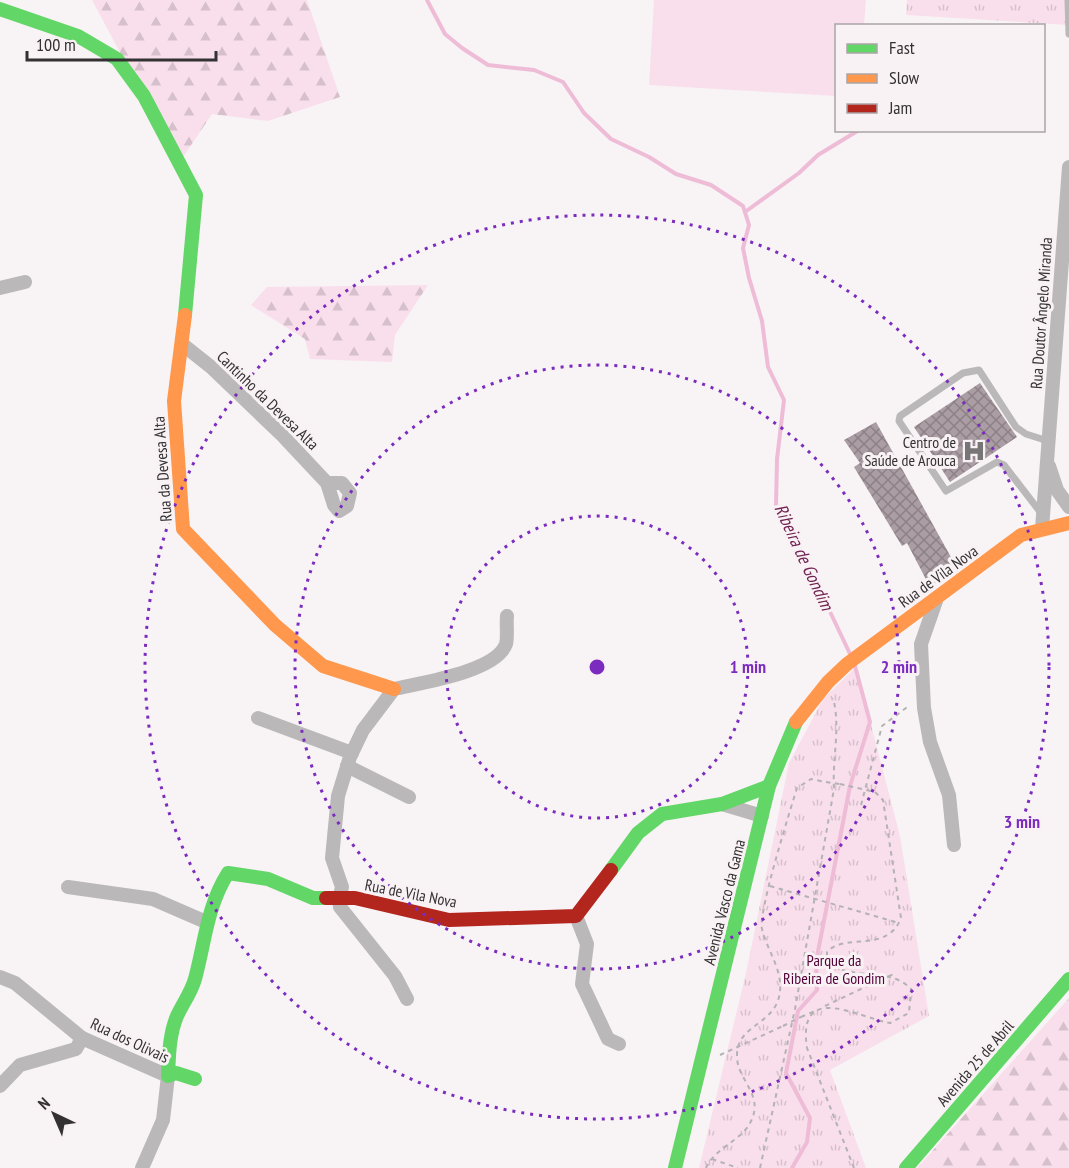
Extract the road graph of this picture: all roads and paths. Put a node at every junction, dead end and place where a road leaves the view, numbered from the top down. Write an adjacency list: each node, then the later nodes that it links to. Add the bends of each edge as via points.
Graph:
1 (1068, 0): 3 (lane)
2 (0, 9): 7 (street, Rua da Devesa Alta, via 78,36 117,59 144,96 196,195)
3 (1069, 34)
4 (1069, 167): 8 (street, Rua Doutor Ângelo Miranda)
5 (25, 282): 6 (street)
6 (0, 288)
7 (182, 344): 10 (street, Cantinho da Devesa Alta, via 248,401); 18 (street, Rua da Devesa Alta, via 174,401 183,529 275,625 323,666)
8 (1048, 441): 9 (street, Rua Doutor Ângelo Miranda); 12 (lane, via 1026,435 1017,427 979,370 974,369 898,421 946,491 997,462 1004,465)
9 (1047, 462): 11 (street, Rua Doutor Ângelo Miranda); 12 (street, Rua Doutor Ângelo Miranda)
10 (327, 483)
11 (1069, 507)
12 (1042, 522): 13 (street, Rua de Vila Nova); 14 (street, Rua de Vila Nova)
13 (1069, 523)
14 (936, 601): 16 (street, Rua de Vila Nova); 19 (street, via 921,644)
15 (507, 616): 18 (street, via 506,644 497,655 452,676)
16 (852, 660): 17 (street, Avenida Vasco da Gama)
17 (828, 682): 22 (street, Avenida Vasco da Gama, via 792,727); 31 (path, via 834,702 834,789)
18 (394, 689): 21 (street, via 363,730)
19 (923, 692): 23 (path, via 882,726); 28 (street, via 930,742 949,795)
20 (258, 718): 21 (street)
21 (349, 759): 24 (street); 32 (street, via 338,796 332,851 342,887)
22 (769, 786): 25 (street); 27 (street, Avenida Vasco da Gama)
23 (865, 789): 26 (path); 29 (path, bridge, via 811,779 797,788); 35 (path, via 883,800)
24 (409, 797)
25 (722, 804): 27 (street); 33 (street, via 662,814 638,833)
26 (861, 805)
27 (762, 816): 43 (street, Avenida Vasco da Gama)
28 (954, 845)
29 (770, 886): 31 (path); 42 (path, via 761,920 781,982 780,991 776,1004 763,1021 745,1033)
30 (68, 887): 34 (street, via 153,899)
31 (814, 898): 35 (path); 52 (path)
32 (339, 900): 33 (street, Rua de Vila Nova, via 355,898 449,920); 34 (street, Rua de Vila Nova, via 312,898 268,879 228,873 220,882); 39 (street, via 340,907 395,976)
33 (576, 916): 41 (street, via 587,944 582,984 608,1039)
34 (206, 922): 44 (street, Rua de Vila Nova, via 191,992 178,1015 169,1047)
35 (899, 923): 53 (path, via 878,939 832,946 827,961 845,970 902,979 911,989 909,1013 890,1023 829,1006 817,1010 809,1019 805,1033 807,1048)
36 (894, 974): 42 (path, bridge)
37 (0, 977): 40 (street, Rua dos Olivais, via 15,983)
38 (1069, 979): 54 (street, Avenida 25 de Abril)
39 (407, 999)
40 (82, 1038): 44 (street, Rua dos Olivais); 46 (street, via 76,1049 20,1065)
41 (619, 1044)
42 (738, 1047): 43 (path); 47 (path, via 740,1070 754,1096 752,1119)
43 (701, 1064): 49 (street, Avenida Vasco da Gama)
44 (168, 1076): 45 (street, via 176,1073); 48 (street, Rua dos Olivais, via 164,1120)
45 (195, 1079)
46 (0, 1086)
47 (712, 1159): 50 (path); 51 (path)
48 (142, 1168)
49 (675, 1168)
50 (706, 1168)
51 (738, 1168)
52 (760, 1168)
53 (854, 1168)
54 (906, 1168)

